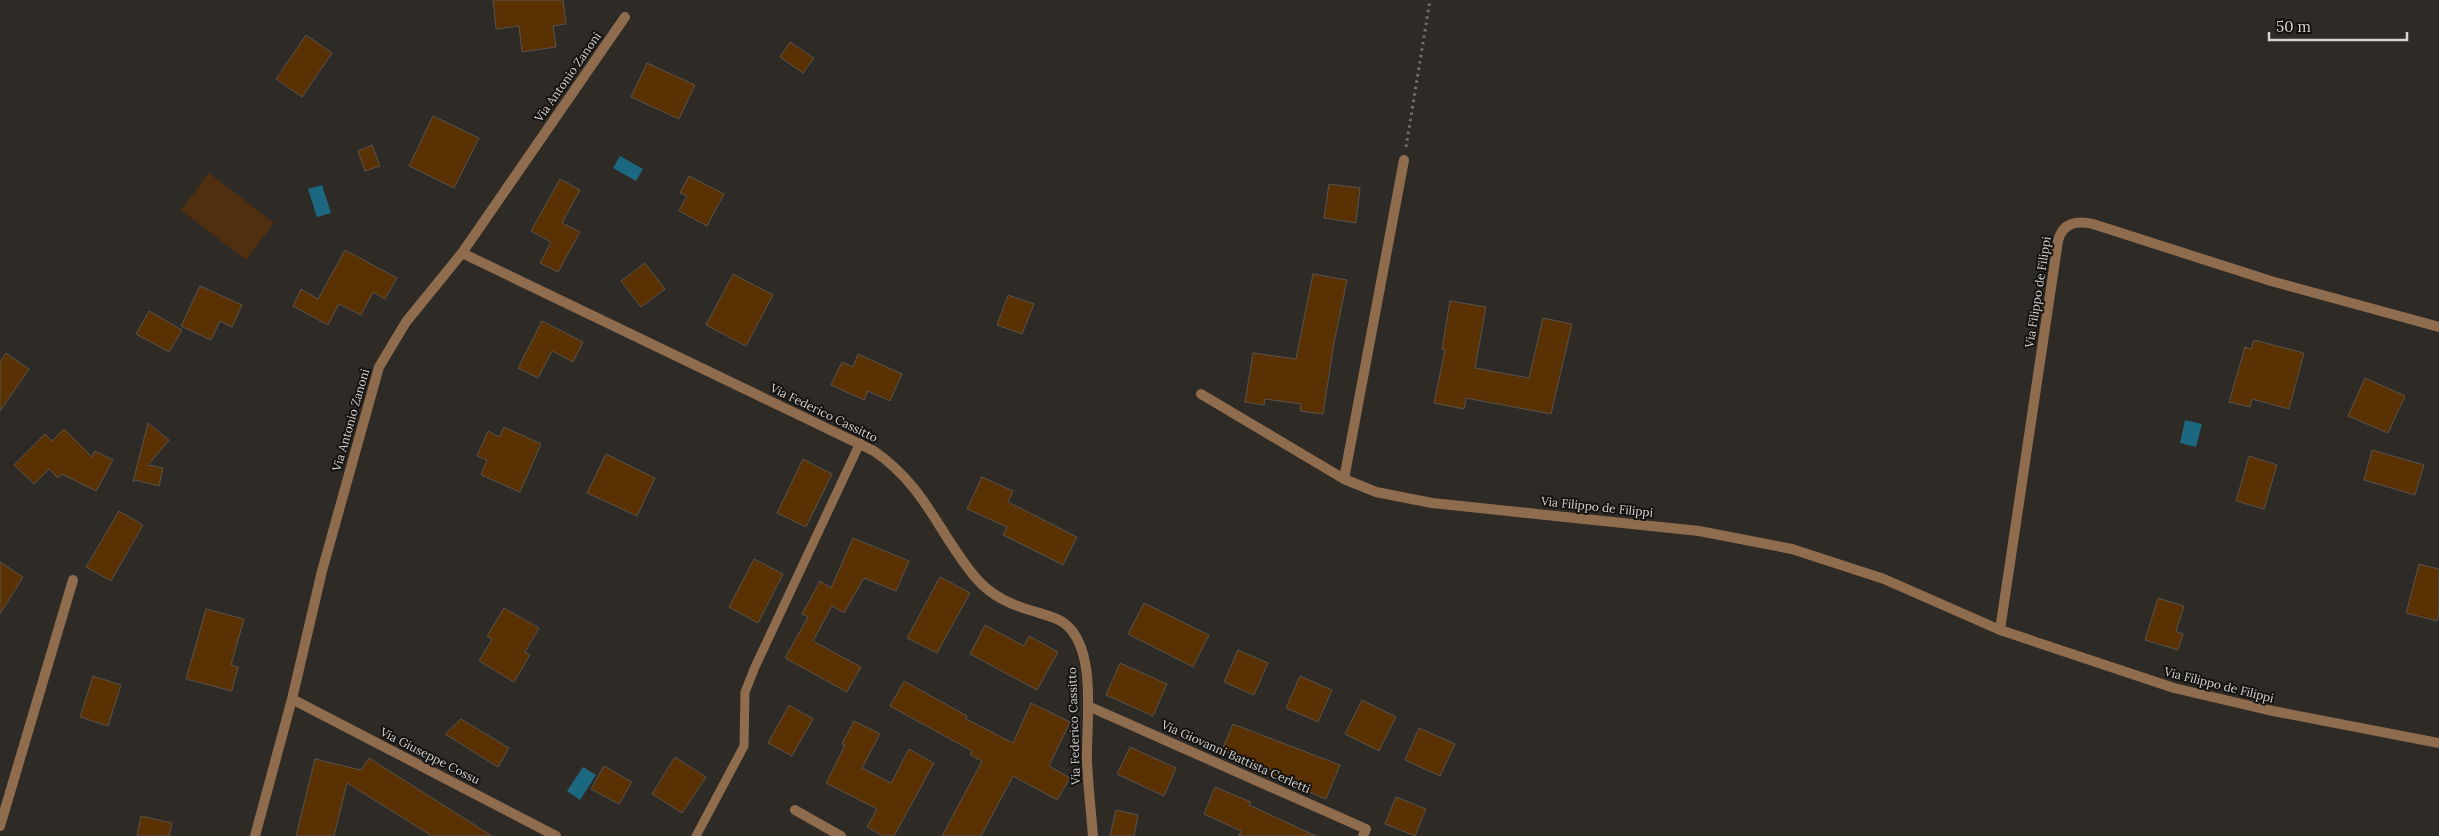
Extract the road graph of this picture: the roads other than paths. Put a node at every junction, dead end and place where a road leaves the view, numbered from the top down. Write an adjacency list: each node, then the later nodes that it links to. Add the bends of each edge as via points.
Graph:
1 (625, 17): 3 (street, Via Antonio Zanoni)
2 (1404, 160): 7 (street)
3 (462, 253): 6 (street, Via Federico Cassitto); 10 (street, Via Antonio Zanoni, via 406,322 379,367 322,571)
4 (2439, 327): 9 (street, Via Filippo de Filippi, via 2271,281 2093,224 2081,222 2066,226 2058,241)
5 (1201, 394): 7 (street, Via Filippo de Filippi)
6 (860, 443): 11 (street, Via Federico Cassitto, via 885,458 909,480 963,563 982,585 998,598 1059,620 1074,633 1084,660); 17 (lane, via 755,667 745,692 744,746)
7 (1344, 479): 9 (street, Via Filippo de Filippi, via 1376,492 1422,502 1699,531 1792,549 1884,579)
8 (73, 580): 14 (street)
9 (2000, 630): 12 (street, Via Filippo de Filippi, via 2174,688)
10 (292, 699): 15 (street, Via Antonio Zanoni); 16 (street, Via Giuseppe Cossu)
11 (1088, 706): 19 (street, Via Federico Cassitto, via 1087,760); 20 (street, Via Giovanni Battista Cerletti, via 1366,829)
12 (2439, 743)
13 (795, 810): 18 (street)
14 (0, 826)
15 (255, 836)
16 (556, 836)
17 (696, 836)
18 (841, 836)
19 (1093, 836)
20 (1363, 836)

